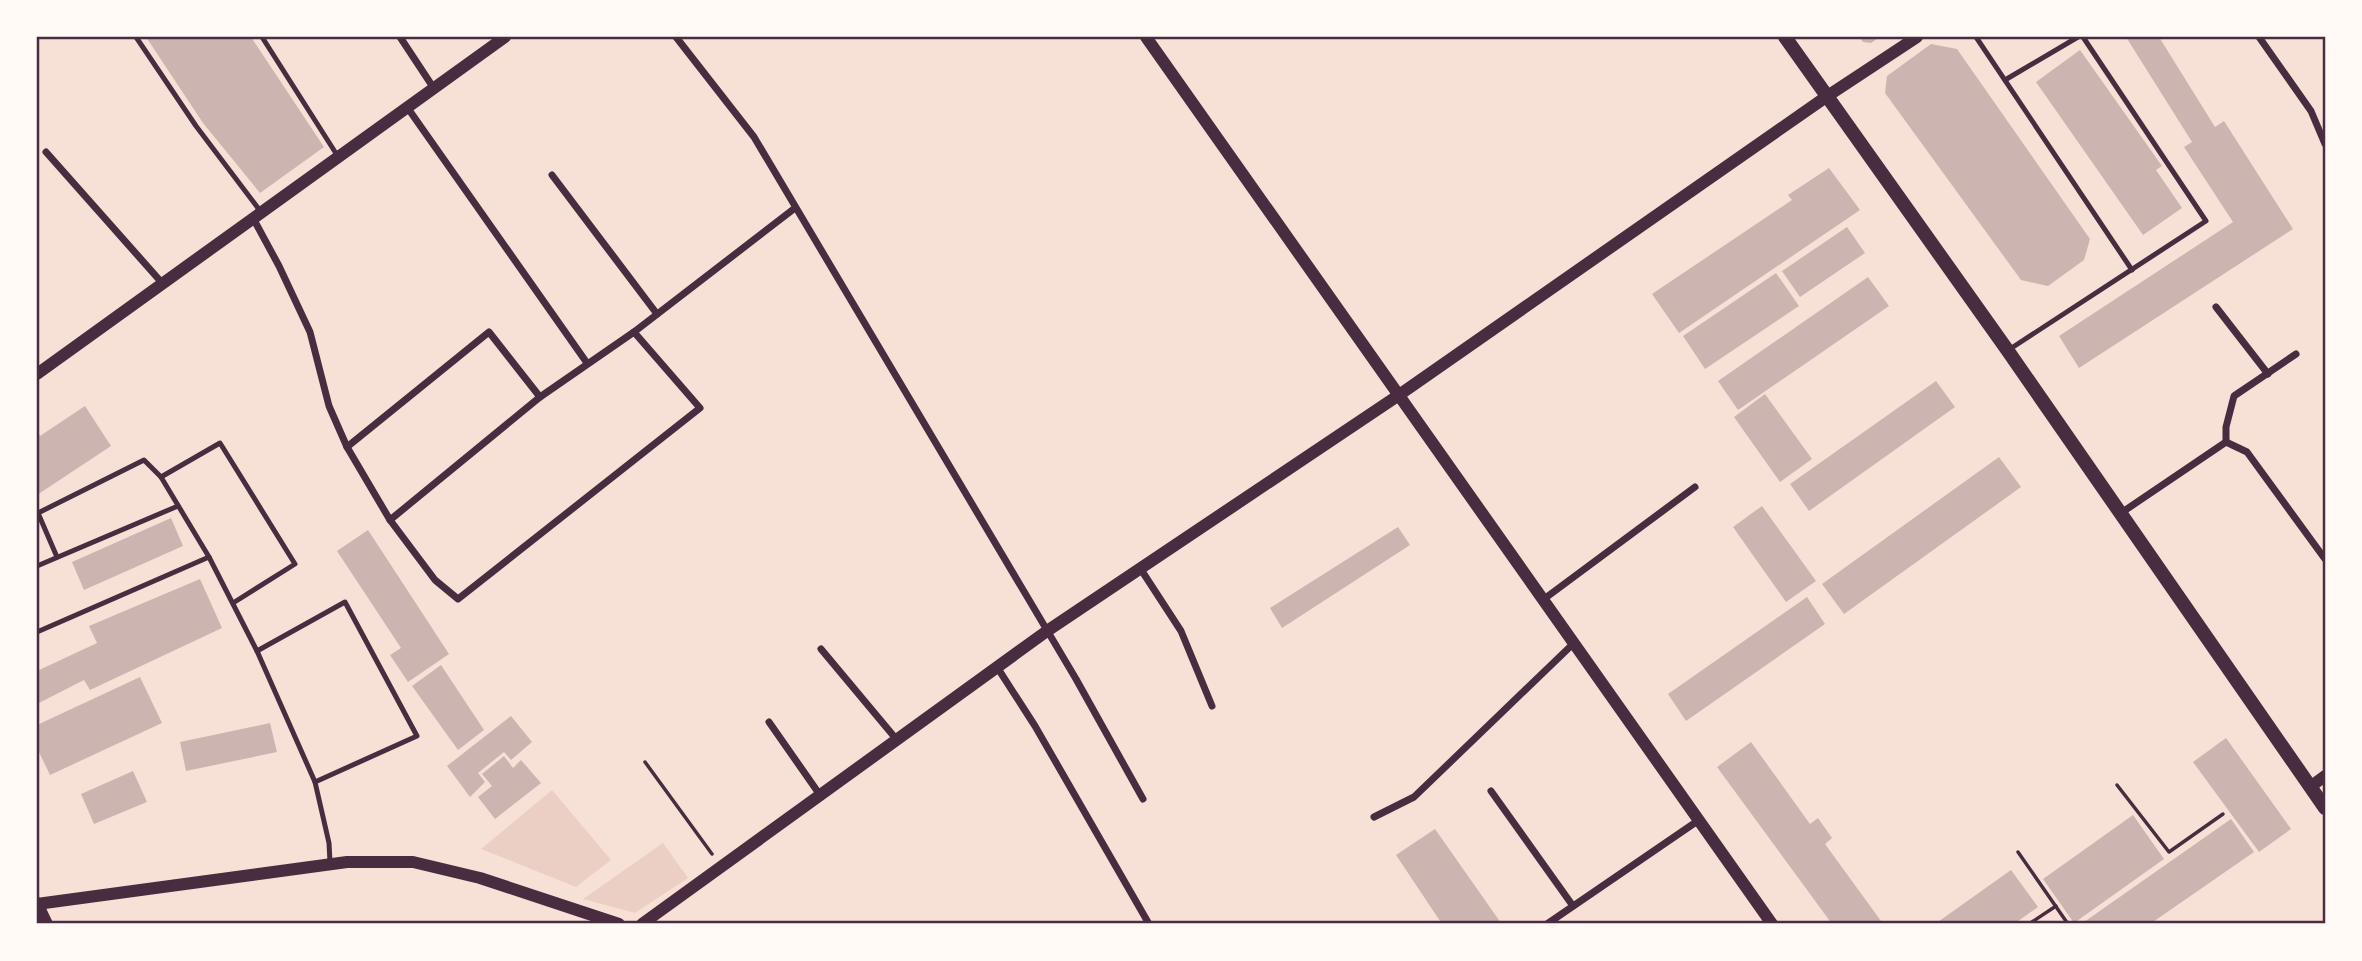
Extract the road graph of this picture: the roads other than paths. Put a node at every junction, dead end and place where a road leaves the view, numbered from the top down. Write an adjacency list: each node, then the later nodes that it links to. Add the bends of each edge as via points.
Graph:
1 (136, 37): 22 (lane)
2 (262, 37): 19 (lane)
3 (400, 37): 14 (street)
4 (505, 37): 14 (street)
5 (676, 37): 21 (street, via 754,137)
6 (1146, 37): 33 (street)
7 (1785, 37): 15 (main road)
8 (1917, 37): 15 (street)
9 (1976, 37): 13 (lane)
10 (2078, 37): 13 (lane)
11 (2083, 37): 23 (lane, via 2206,221)
12 (2259, 37): 17 (street, via 2311,111)
13 (2005, 80): 23 (lane)
14 (433, 87): 16 (street)
15 (1826, 97): 28 (main road); 33 (street)
16 (407, 107): 19 (street); 30 (street)
17 (2325, 144)
18 (46, 152): 24 (street)
19 (337, 156): 22 (street)
20 (552, 175): 26 (street)
21 (795, 208): 26 (street); 49 (street)
22 (257, 215): 24 (street); 36 (street, via 310,332 329,405)
23 (2132, 270): 28 (lane)
24 (163, 284): 31 (street)
25 (2216, 307): 32 (street)
26 (657, 313): 27 (street)
27 (634, 332): 30 (street); 41 (street, via 700,408 458,599 435,580)
28 (2008, 351): 40 (main road)
29 (2296, 354): 32 (street)
30 (587, 363): 34 (street)
31 (37, 374)
32 (2268, 374): 35 (street, via 2234,396)
33 (1399, 395): 46 (street); 47 (street)
34 (540, 397): 36 (street, via 489,332); 41 (street)
35 (2226, 442): 40 (street); 44 (street, via 2247,452)
36 (347, 447): 41 (street)
37 (161, 477): 39 (lane); 42 (lane, via 144,460 38,513); 48 (lane, via 220,443 295,564)
38 (1695, 487): 47 (street)
39 (178, 506): 42 (lane); 43 (lane)
40 (2121, 513): 60 (main road)
41 (390, 520)
42 (57, 557): 45 (lane)
43 (209, 557): 48 (lane); 50 (lane)
44 (2325, 559)
45 (37, 566)
46 (1139, 568): 49 (street); 55 (street, via 1181,631)
47 (1544, 599): 51 (street)
48 (233, 603): 53 (lane)
49 (1047, 631): 54 (street); 63 (street)
50 (37, 632)
51 (1574, 642): 65 (street, via 1414,797); 66 (street)
52 (821, 649): 57 (street)
53 (257, 651): 59 (lane); 59 (lane, via 345,602 416,737)
54 (997, 667): 57 (street); 73 (street)
55 (1212, 706)
56 (769, 722): 62 (street)
57 (897, 740): 62 (street)
58 (2325, 776): 60 (street)
59 (315, 782): 67 (lane)
60 (2310, 787): 64 (main road)
61 (1491, 790): 69 (street)
62 (820, 795): 72 (street)
63 (1143, 799)
64 (2325, 808)
65 (1374, 817)
66 (1699, 820): 69 (street); 75 (street)
67 (330, 864): 68 (street); 71 (street, via 413,862 480,878)
68 (37, 904): 70 (street)
69 (1573, 906): 74 (street)
70 (47, 924)
71 (620, 924)
72 (642, 924)
73 (1149, 924)
74 (1547, 924)
75 (1772, 924)

